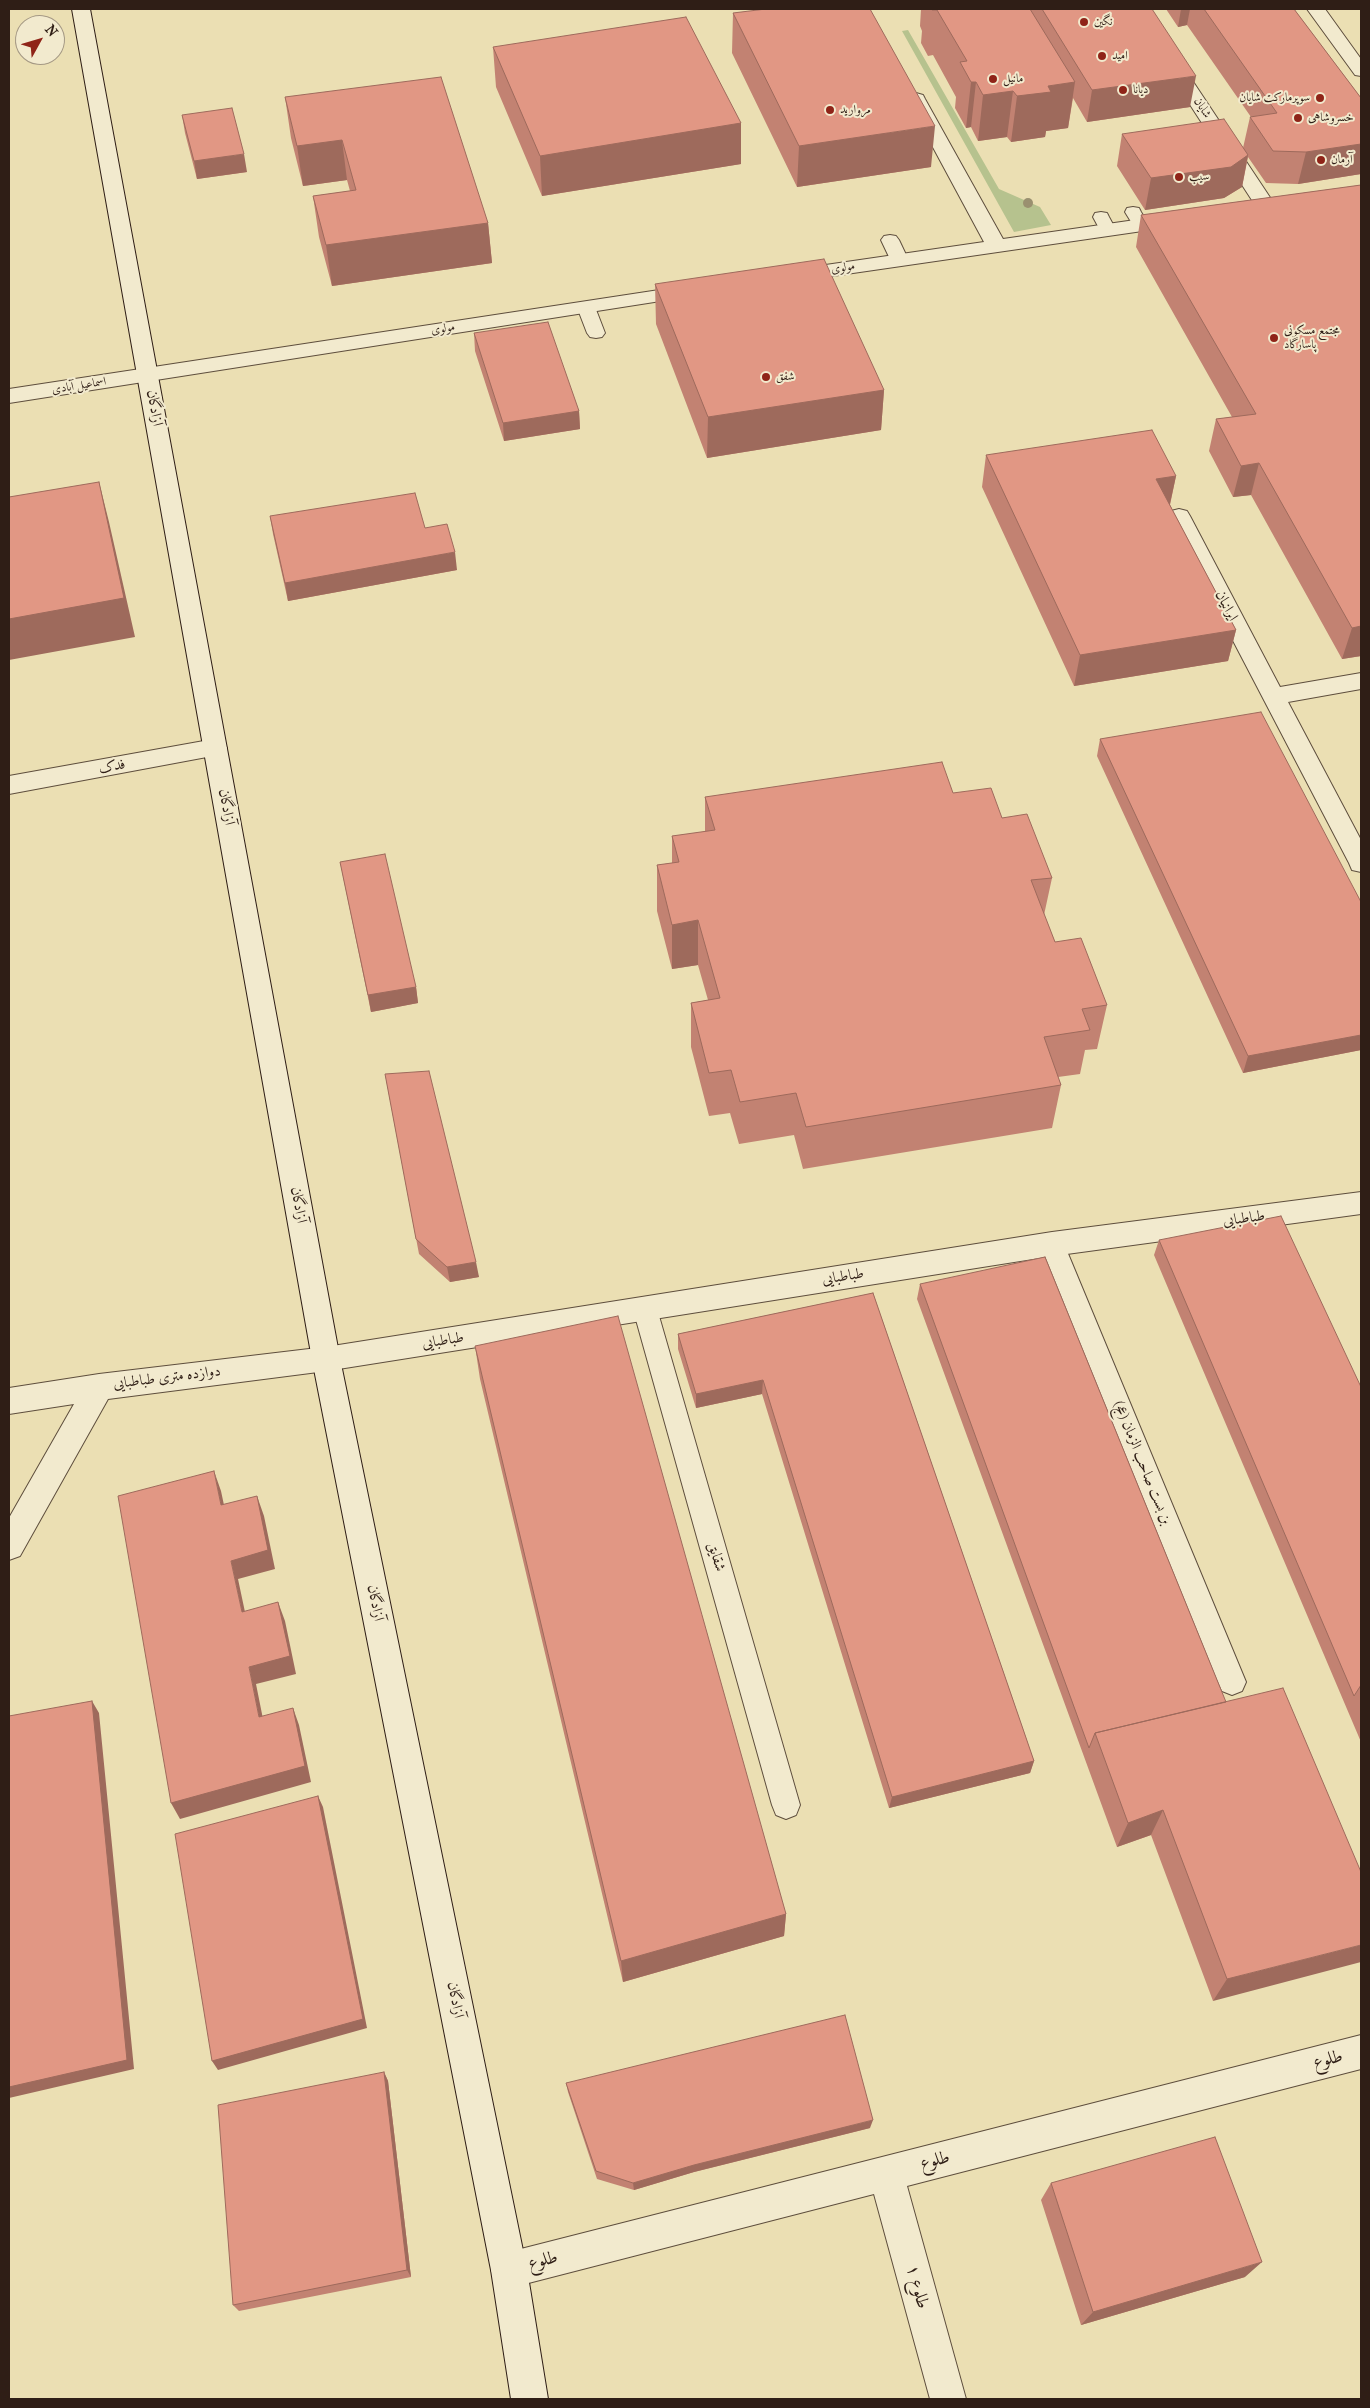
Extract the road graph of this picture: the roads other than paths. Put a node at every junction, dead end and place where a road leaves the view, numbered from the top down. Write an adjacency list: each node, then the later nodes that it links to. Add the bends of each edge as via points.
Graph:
1 (80, 9): 15 (street, آزادگان)
2 (1316, 9): 4 (street)
3 (1173, 55): 6 (street, شایان, via 1190,90 1214,117)
4 (1361, 71)
5 (910, 87): 9 (street)
6 (1269, 211)
7 (1191, 218): 9 (street, مولوی, via 1137,218)
8 (890, 240): 10 (lane)
9 (996, 245): 10 (street, مولوی)
10 (899, 259): 11 (street, مولوی, via 827,280)
11 (774, 279)
12 (714, 288): 13 (street, مولوی)
13 (586, 307): 14 (lane); 15 (street, مولوی)
14 (596, 333)
15 (149, 375): 16 (street, اسماعیل آبادی); 20 (street, آزادگان)
16 (9, 396)
17 (1179, 516): 19 (street, ایرانیان)
18 (1361, 681): 19 (street)
19 (1274, 696): 22 (street, ایرانیان)
20 (215, 748): 21 (street, فدک); 26 (street, آزادگان)
21 (9, 785)
22 (1361, 863)
23 (1361, 1203): 24 (street, طباطبایی)
24 (1052, 1244): 25 (street, طباطبایی); 30 (lane, بن بست صاحب الزمان (عج))
25 (645, 1308): 26 (street, طباطبایی); 31 (lane, شقایق)
26 (326, 1359): 27 (street, دوازده متری طباطبایی); 34 (street, آزادگان)
27 (99, 1387): 28 (street, دوازده متری طباطبایی); 29 (street)
28 (9, 1402)
29 (9, 1546)
30 (1232, 1682)
31 (786, 1805)
32 (1361, 2052): 33 (street, طلوع)
33 (886, 2174): 34 (street, طلوع); 36 (street, طلوع ۱)
34 (509, 2270): 35 (street, آزادگان)
35 (530, 2399)
36 (948, 2399)

